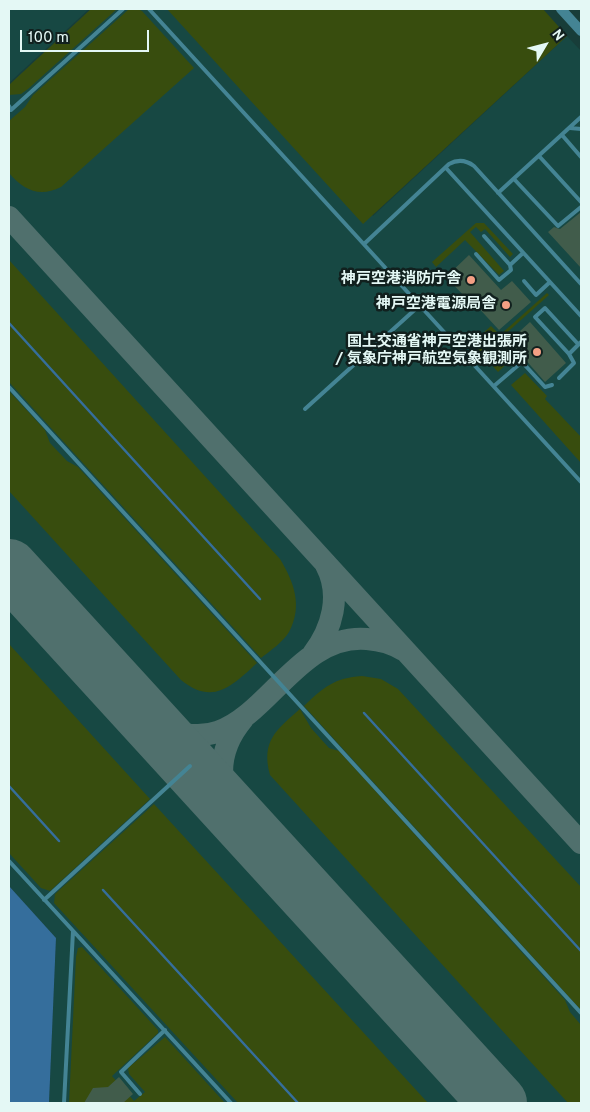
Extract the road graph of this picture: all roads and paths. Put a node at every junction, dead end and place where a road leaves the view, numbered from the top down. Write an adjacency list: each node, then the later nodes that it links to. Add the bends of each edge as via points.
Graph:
1 (123, 9): 5 (lane)
2 (149, 9): 18 (lane)
3 (561, 9): 4 (street)
4 (581, 31)
5 (10, 109)
6 (581, 117): 7 (lane)
7 (568, 129): 8 (lane); 9 (lane)
8 (581, 129)
9 (562, 135): 10 (lane); 11 (lane)
10 (539, 156): 13 (lane); 15 (lane)
11 (581, 157)
12 (446, 168): 14 (lane, via 454,162 469,162); 18 (lane); 19 (lane)
13 (514, 178): 14 (lane); 16 (lane, via 558,226)
14 (498, 193): 24 (lane)
15 (581, 202)
16 (581, 207)
17 (484, 236): 21 (lane)
18 (364, 244): 25 (lane)
19 (523, 253): 21 (lane); 23 (lane)
20 (476, 254): 21 (lane, via 500,280 511,270)
21 (510, 265)
22 (524, 281): 23 (lane, via 536,295)
23 (550, 282): 26 (lane)
24 (581, 284)
25 (420, 305): 31 (lane); 33 (lane)
26 (581, 316)
27 (580, 343): 28 (lane); 28 (lane, via 545,308 535,317)
28 (569, 354): 29 (lane, via 574,363)
29 (559, 378)
30 (552, 385): 31 (lane, via 545,387 522,362)
31 (494, 386): 34 (lane)
32 (9, 387): 39 (lane)
33 (306, 409)
34 (581, 482)
35 (190, 766): 37 (lane)
36 (9, 861): 37 (lane)
37 (44, 900): 38 (lane)
38 (73, 930): 40 (lane); 42 (lane)
39 (581, 1013)
40 (166, 1030): 41 (lane, via 121,1072); 43 (lane)
41 (140, 1094)
42 (64, 1103)
43 (231, 1103)

